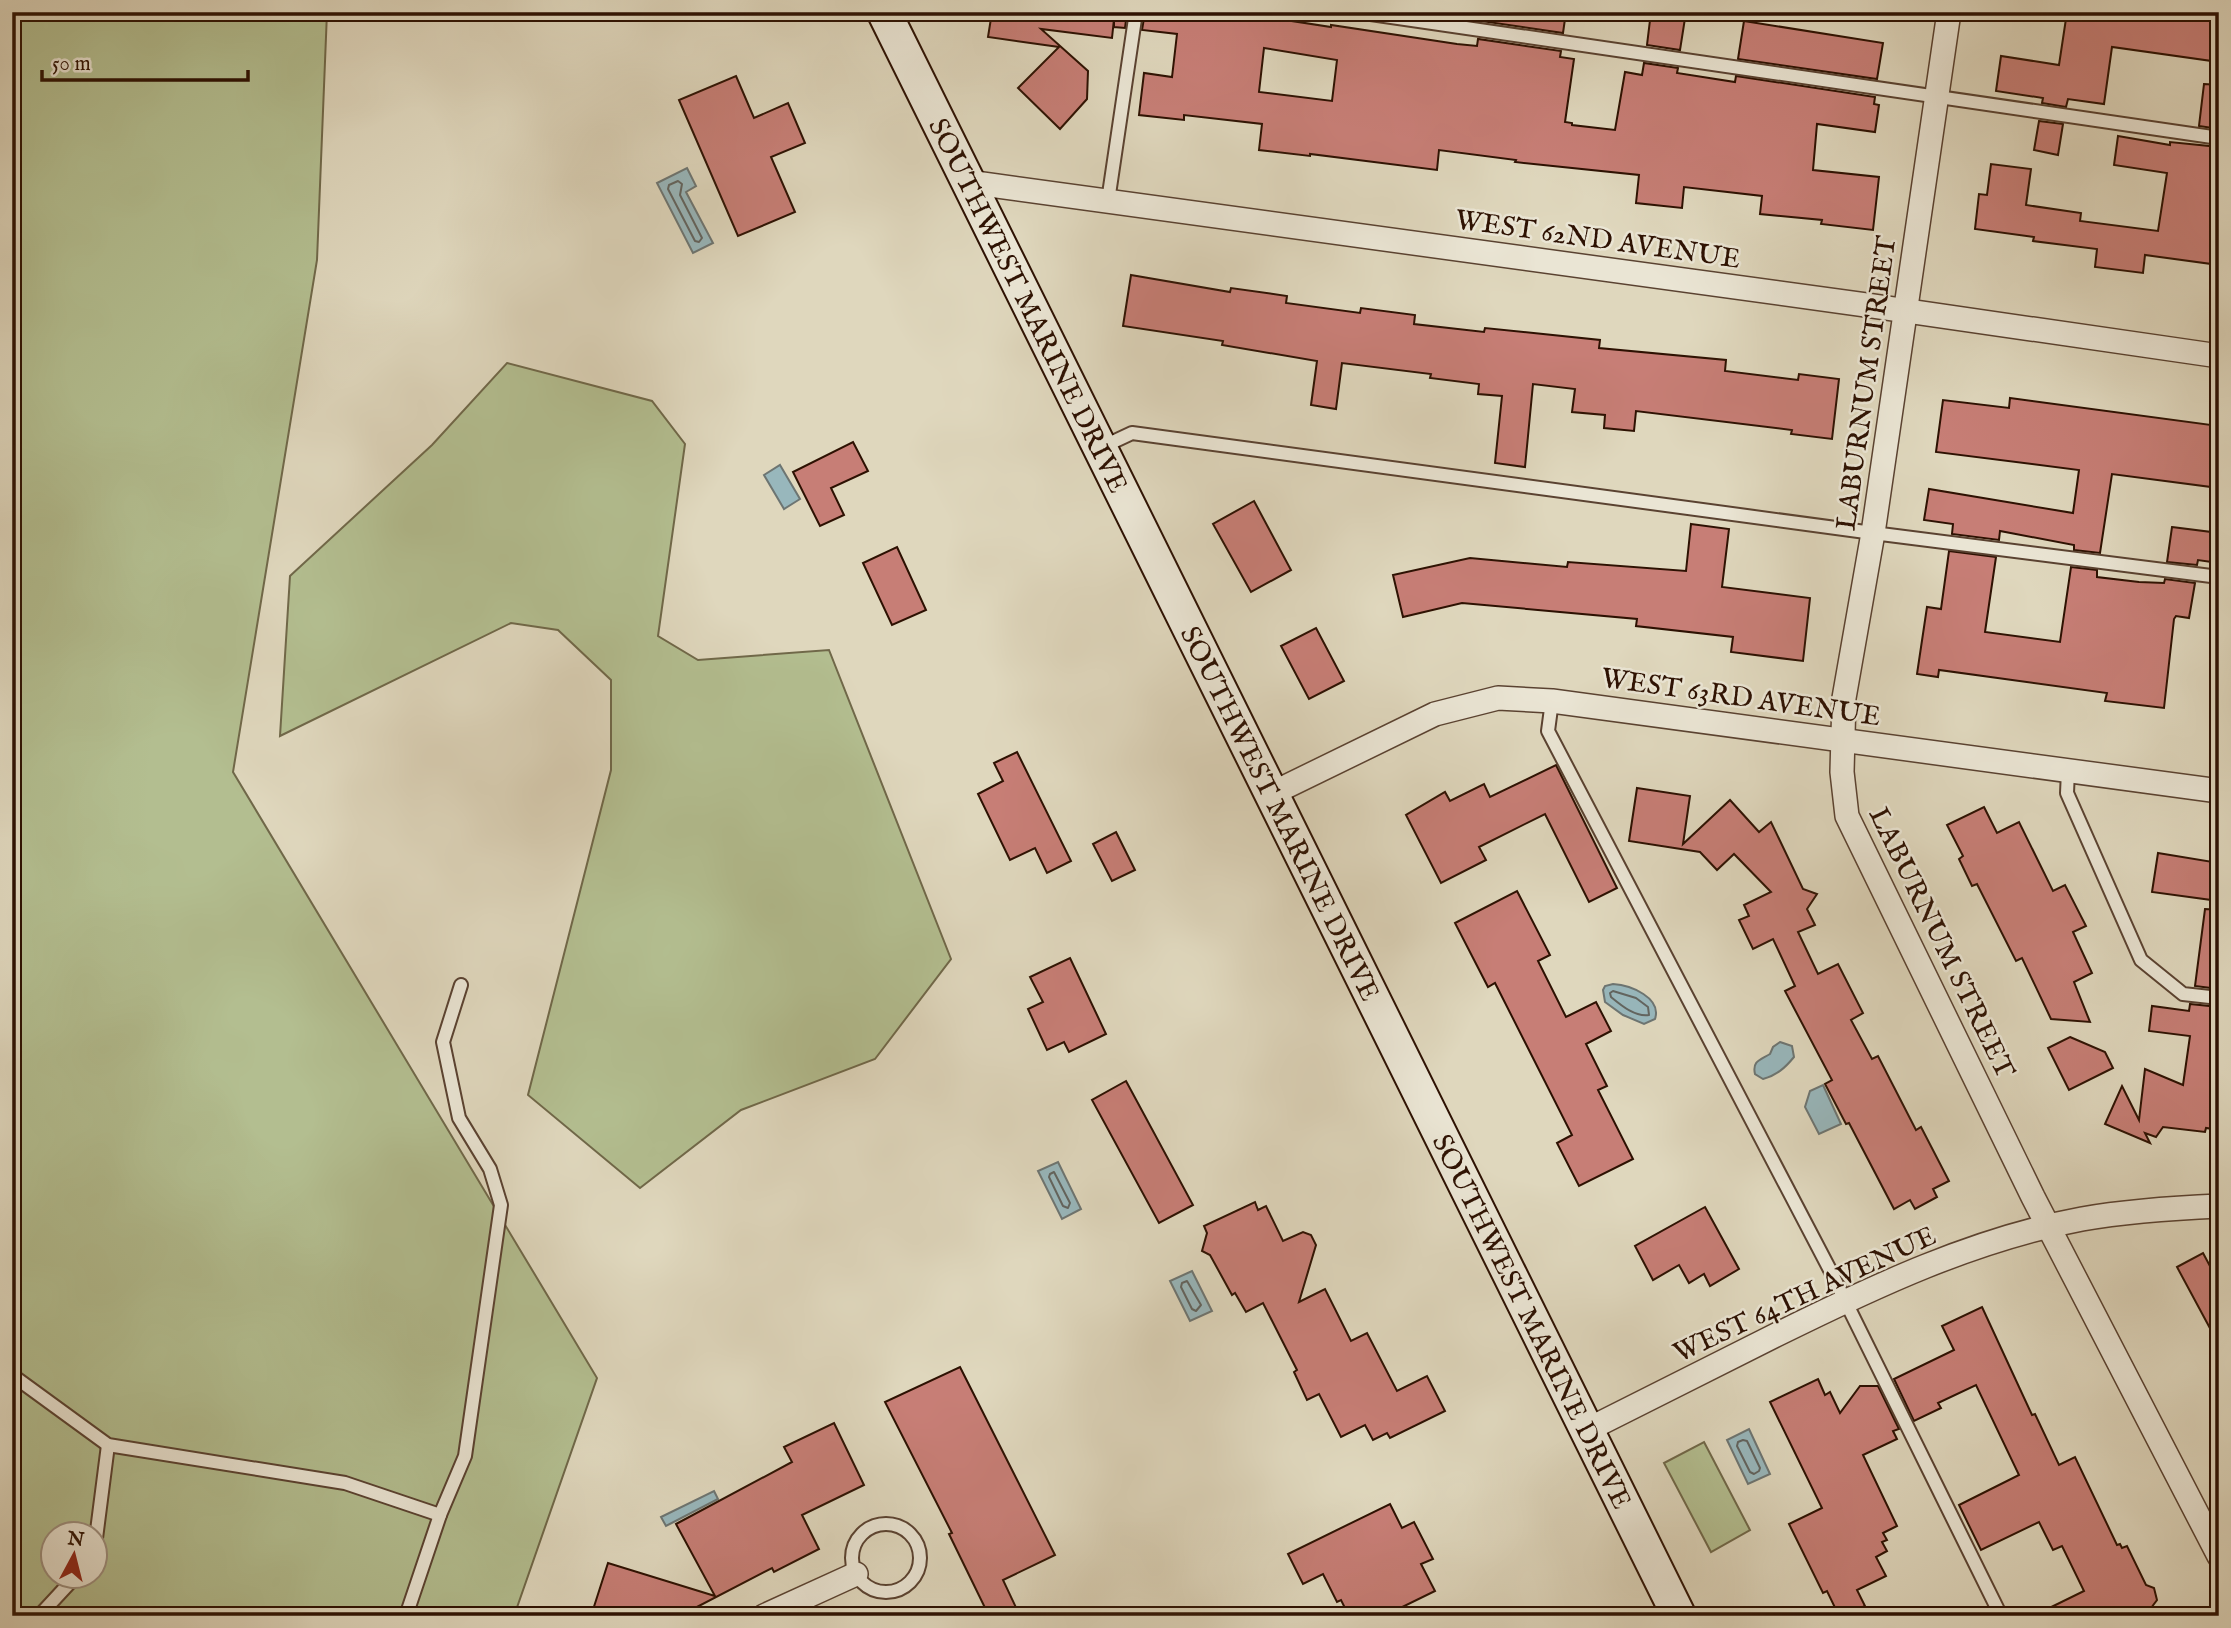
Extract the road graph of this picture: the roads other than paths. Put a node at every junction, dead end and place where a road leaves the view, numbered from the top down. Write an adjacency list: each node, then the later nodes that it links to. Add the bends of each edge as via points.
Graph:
1 (884, 12): 7 (main road, SOUTHWEST MARINE DRIVE)
2 (1136, 12): 8 (lane)
3 (1357, 12): 5 (lane)
4 (1950, 12): 5 (street, LABURNUM STREET)
5 (1936, 97): 6 (lane); 9 (street, LABURNUM STREET)
6 (2219, 138)
7 (968, 182): 8 (street, WEST 62ND AVENUE); 11 (main road, SOUTHWEST MARINE DRIVE)
8 (1108, 201): 9 (street, WEST 62ND AVENUE)
9 (1906, 312): 10 (street, WEST 62ND AVENUE); 12 (street, LABURNUM STREET)
10 (2219, 356)
11 (1099, 448): 12 (lane, via 1132,433); 18 (main road, SOUTHWEST MARINE DRIVE)
12 (1873, 533): 13 (lane); 15 (street, LABURNUM STREET, via 1844,698)
13 (2219, 577)
14 (1552, 701): 15 (street, WEST 63RD AVENUE); 18 (street, WEST 63RD AVENUE, via 1498,698 1435,714); 23 (lane, via 1548,731)
15 (1843, 740): 16 (street, WEST 63RD AVENUE); 22 (street, LABURNUM STREET, via 1847,816)
16 (2068, 771): 17 (street, WEST 63RD AVENUE); 20 (lane, via 2067,793 2141,960 2183,994)
17 (2219, 792)
18 (1273, 793): 25 (main road, SOUTHWEST MARINE DRIVE)
19 (461, 985): 27 (lane, via 443,1042 458,1118 490,1169 501,1205 465,1456)
20 (2219, 998)
21 (2219, 1206): 22 (street, WEST 64TH AVENUE, via 2163,1209)
22 (2049, 1227): 23 (street, WEST 64TH AVENUE, via 1926,1266); 29 (street, LABURNUM STREET)
23 (1845, 1301): 25 (street, WEST 64TH AVENUE); 36 (lane)
24 (12, 1375): 26 (lane)
25 (1587, 1430): 35 (main road, SOUTHWEST MARINE DRIVE)
26 (108, 1445): 27 (lane, via 345,1483); 28 (lane)
27 (440, 1515): 33 (lane)
28 (98, 1520)
29 (2219, 1556)
30 (856, 1574): 30 (lane, via 872,1589 904,1587 920,1559 914,1538 906,1530 884,1523 863,1532 852,1552); 34 (street)
31 (63, 1590): 32 (lane)
32 (39, 1616)
33 (406, 1616)
34 (764, 1616)
35 (1679, 1616)
36 (2001, 1616)

